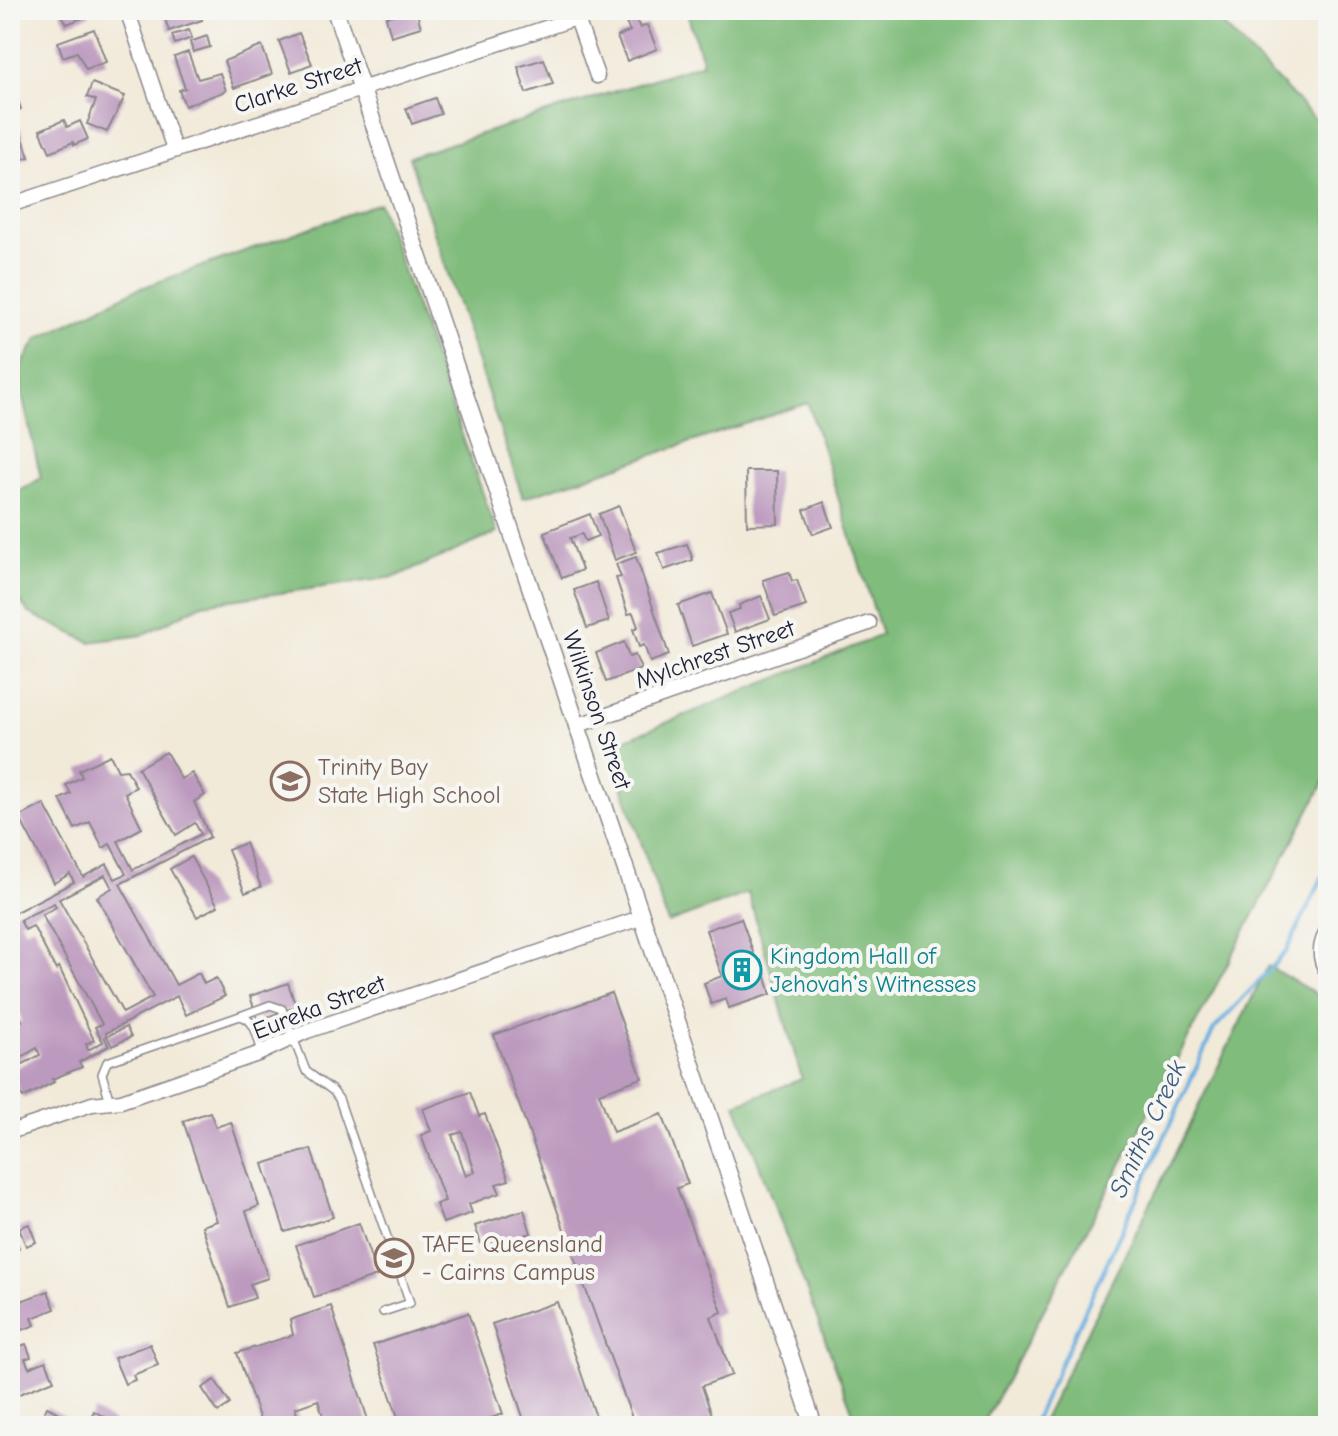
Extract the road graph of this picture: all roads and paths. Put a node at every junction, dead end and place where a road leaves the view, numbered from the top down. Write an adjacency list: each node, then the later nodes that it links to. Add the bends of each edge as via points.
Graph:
1 (127, 10): 7 (street)
2 (335, 10): 6 (street, Wilkinson Street)
3 (600, 10): 4 (street, Clarke Street)
4 (576, 14): 5 (street); 6 (street, Clarke Street)
5 (597, 76)
6 (362, 87): 7 (street, Clarke Street); 10 (street, Wilkinson Street)
7 (174, 149): 8 (street, Clarke Street)
8 (10, 205)
9 (869, 623): 10 (street, Mylchrest Street)
10 (576, 726): 11 (street, Wilkinson Street)
11 (643, 917): 15 (street, Eureka Street); 20 (street, Wilkinson Street)
12 (1328, 928): 13 (street)
13 (1324, 967)
14 (240, 1016): 15 (lane, via 277,1006 286,1013); 16 (lane, via 253,1024); 17 (lane, via 107,1062 102,1074)
15 (294, 1037): 16 (street, Eureka Street); 19 (lane, via 306,1071 341,1102 410,1303)
16 (262, 1053): 17 (street, Eureka Street)
17 (110, 1102): 18 (street, Eureka Street)
18 (10, 1132)
19 (383, 1312)
20 (814, 1426)

